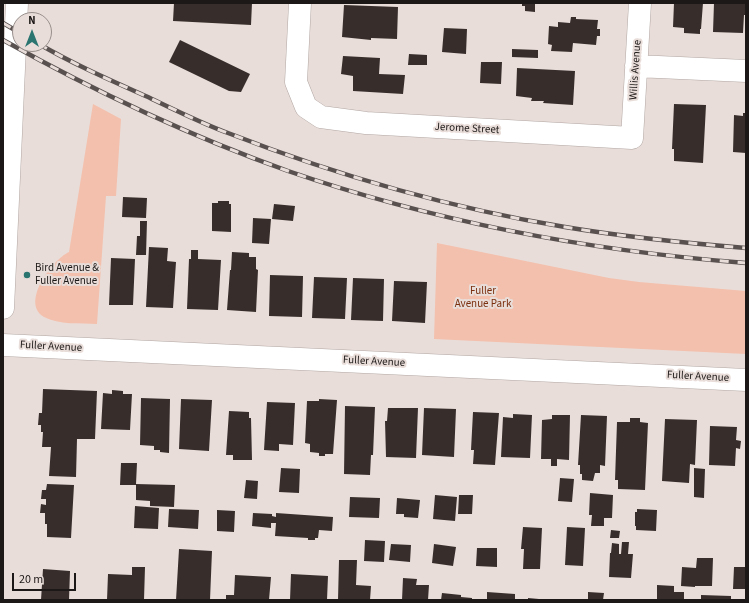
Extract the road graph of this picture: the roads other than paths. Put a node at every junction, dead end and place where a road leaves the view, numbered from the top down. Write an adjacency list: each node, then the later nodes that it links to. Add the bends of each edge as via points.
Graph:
1 (17, 3): 7 (street)
2 (300, 3): 6 (street, Jerome Street, via 296,82 306,107 321,117 366,123)
3 (640, 3): 4 (street, Willis Avenue)
4 (636, 66): 5 (street); 6 (street, Willis Avenue)
5 (746, 71)
6 (632, 138)
7 (3, 308)
8 (3, 345): 9 (street, Fuller Avenue)
9 (746, 380)

